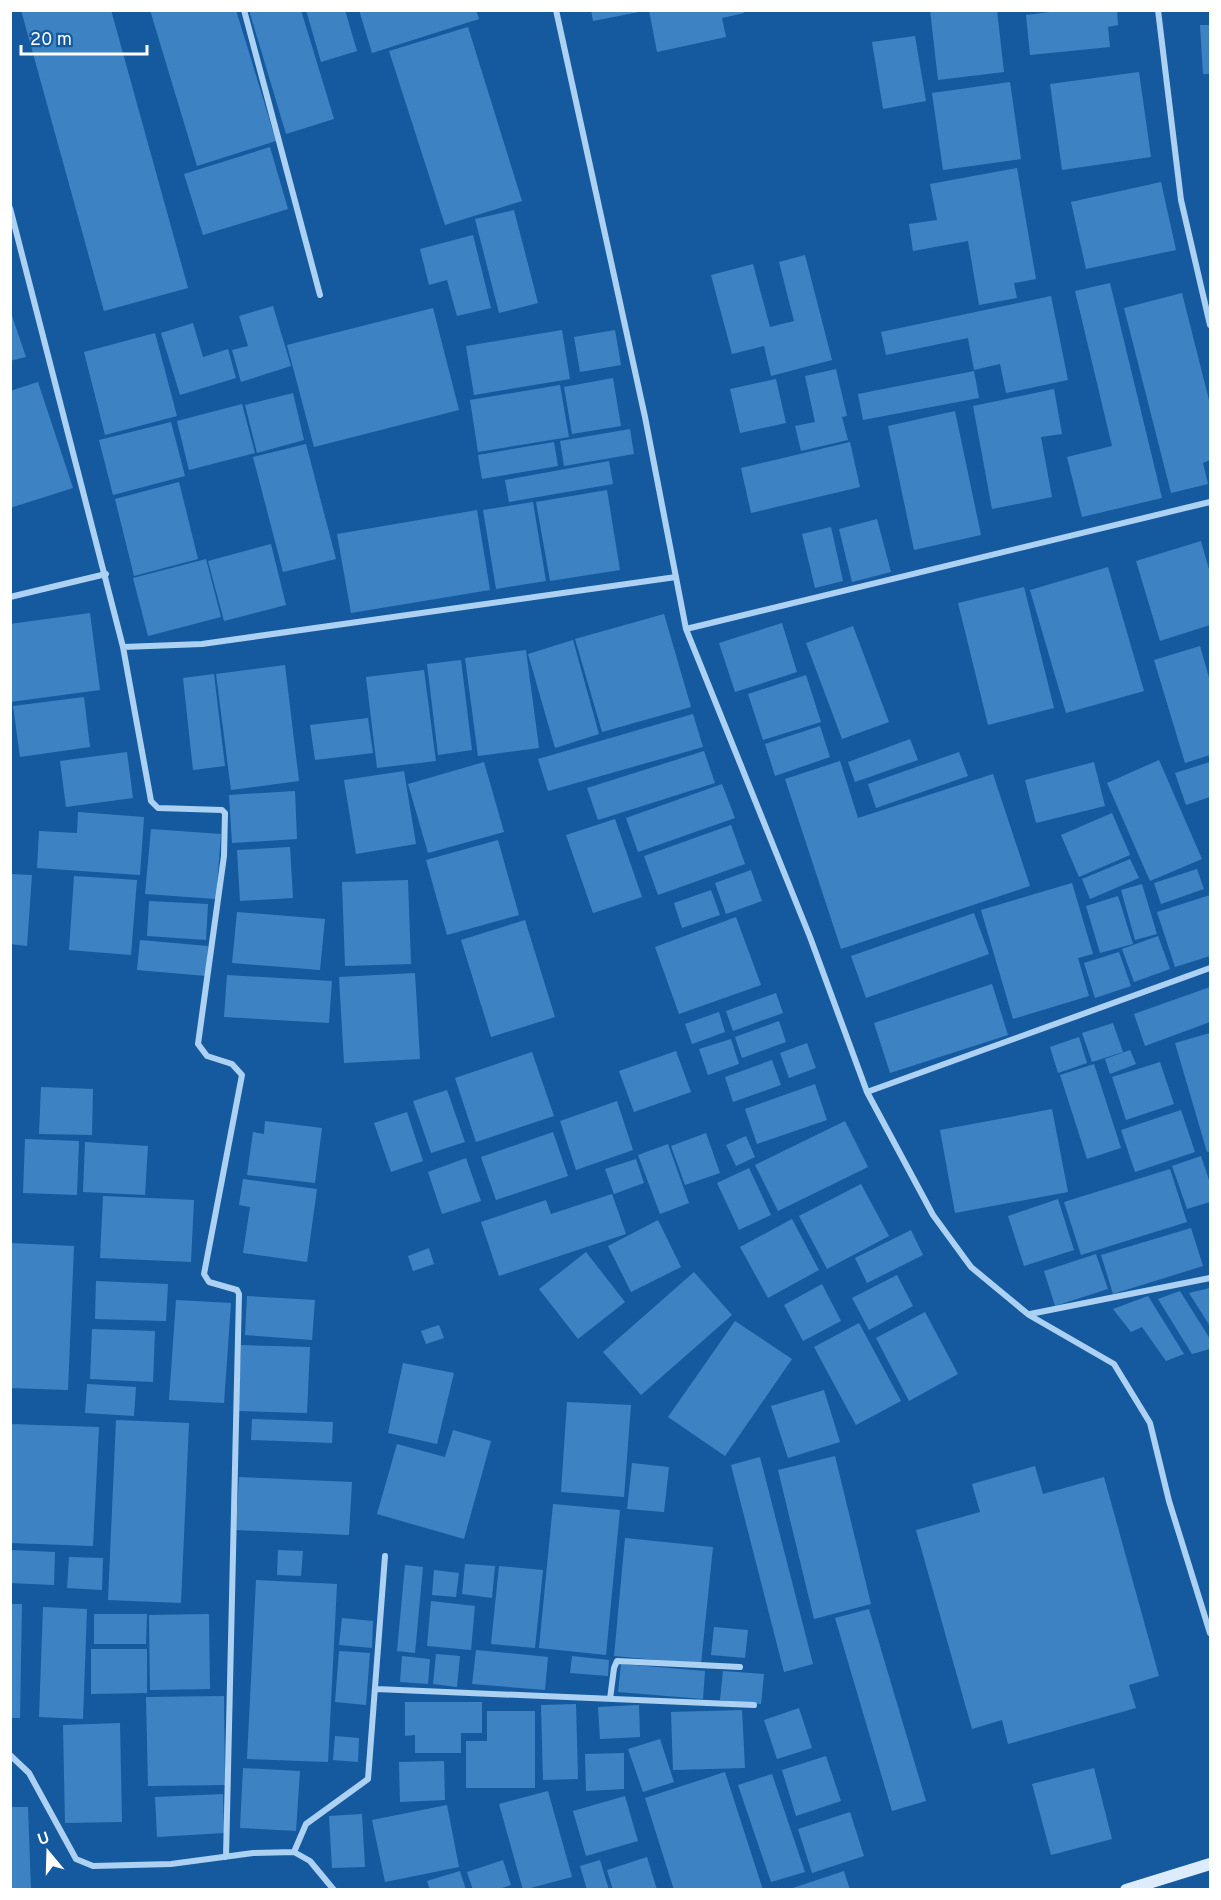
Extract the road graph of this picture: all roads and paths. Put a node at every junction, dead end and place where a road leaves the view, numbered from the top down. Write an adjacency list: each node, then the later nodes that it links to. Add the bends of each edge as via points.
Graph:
1 (244, 10): 5 (street)
2 (556, 10): 9 (street)
3 (1158, 10): 6 (street, via 1181,200)
4 (10, 208): 8 (street)
5 (320, 295)
6 (1210, 326)
7 (1210, 502): 11 (street)
8 (106, 574): 10 (street); 12 (street)
9 (676, 577): 11 (street); 12 (street, via 202,644)
10 (10, 597)
11 (686, 629): 14 (street)
12 (123, 647): 25 (street, via 151,801 158,808 225,813 224,856 198,1044 207,1056 232,1064 242,1075 204,1274 210,1282 239,1294)
13 (1210, 968): 14 (street)
14 (867, 1092): 16 (street, via 933,1215 971,1268)
15 (1210, 1278): 16 (street)
16 (1029, 1315): 18 (street, via 1114,1364 1150,1423 1169,1502)
17 (385, 1556): 20 (street)
18 (1210, 1633)
19 (740, 1667): 21 (street, via 617,1660)
20 (376, 1689): 21 (street); 24 (street, via 368,1779 306,1824)
21 (610, 1699): 22 (street)
22 (754, 1705)
23 (10, 1755): 25 (street, via 29,1773 76,1859 93,1866)
24 (294, 1852): 25 (street); 27 (street, via 310,1861)
25 (226, 1857)
26 (1210, 1864): 28 (main road)
27 (334, 1890)
28 (1126, 1890)

